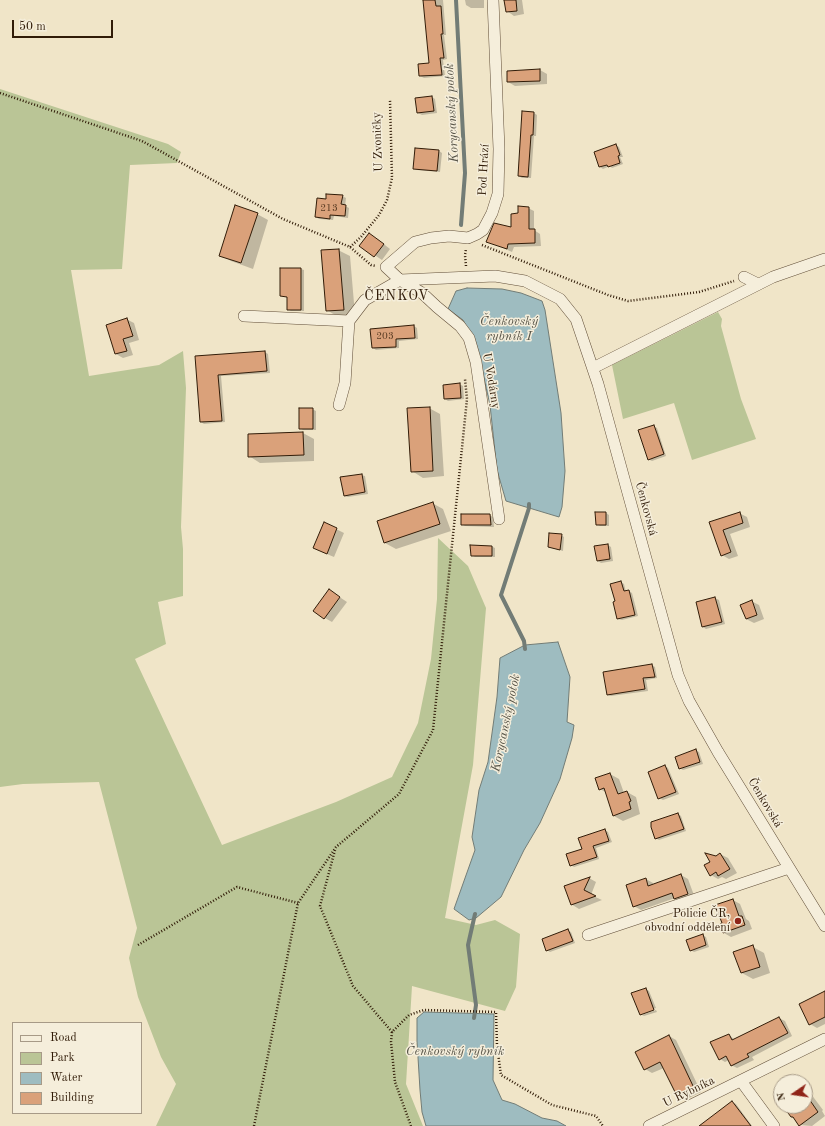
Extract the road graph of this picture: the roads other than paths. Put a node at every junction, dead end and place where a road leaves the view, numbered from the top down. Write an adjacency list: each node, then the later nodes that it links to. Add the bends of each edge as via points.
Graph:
1 (493, 0): 3 (street, Pod Hrází, via 499,149 498,194 492,213 483,230 477,234 468,238 449,236 415,242)
2 (825, 259): 6 (street)
3 (386, 267): 5 (street, U Vodárny)
4 (744, 277): 6 (street)
5 (400, 280): 8 (street, via 365,300); 9 (street, Čenkovská, via 495,276 525,281 560,300 576,319); 11 (street, U Vodárny, via 422,293 460,326 469,338 476,362)
6 (758, 284): 9 (street)
7 (244, 316): 8 (street)
8 (349, 321): 10 (street, via 345,383)
9 (593, 368): 12 (street, Čenkovská, via 678,676 718,752)
10 (339, 405)
11 (499, 519)
12 (789, 868): 13 (street, Čenkovská); 14 (street)
13 (825, 926)
14 (588, 936)
15 (825, 1039): 16 (street, U Rybníka)
16 (741, 1081): 17 (street, U Rybníka); 18 (street)
17 (649, 1126)
18 (774, 1126)

